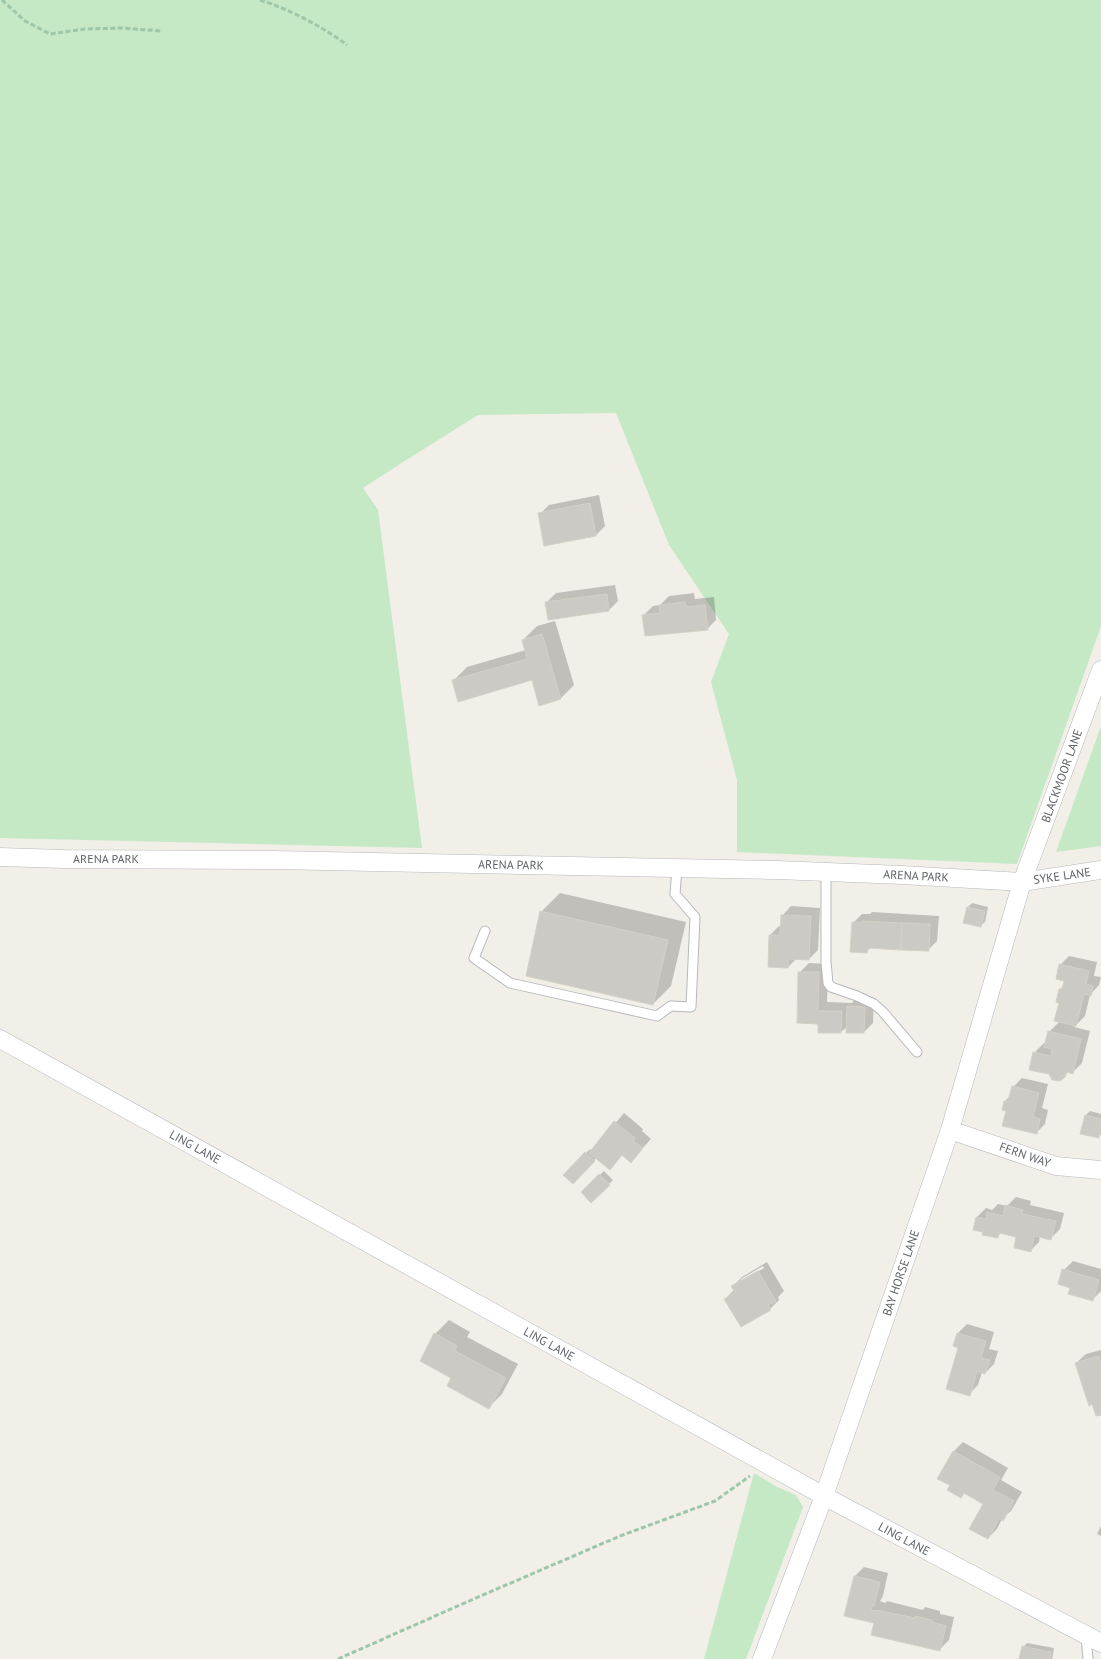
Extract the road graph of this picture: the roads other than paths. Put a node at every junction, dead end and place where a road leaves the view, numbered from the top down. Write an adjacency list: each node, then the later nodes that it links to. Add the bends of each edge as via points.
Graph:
1 (1101, 670): 6 (street, BLACKMOOR LANE)
2 (0, 856): 3 (street, ARENA PARK)
3 (677, 868): 5 (street, ARENA PARK); 7 (lane, via 675,894 695,916 691,1007 671,1006 657,1016 510,983 474,958)
4 (1101, 870): 6 (street, SYKE LANE)
5 (826, 872): 6 (street, ARENA PARK); 9 (lane, via 828,983 874,1004)
6 (1022, 882): 10 (street, BAY HORSE LANE)
7 (485, 931)
8 (0, 1039): 12 (street, LING LANE)
9 (917, 1052)
10 (950, 1130): 11 (street, FERN WAY, via 1056,1166); 12 (street, BAY HORSE LANE)
11 (1101, 1170)
12 (824, 1496): 13 (street, LING LANE); 14 (street, BAY HORSE LANE)
13 (1094, 1639): 15 (lane)
14 (762, 1659)
15 (1088, 1659)

